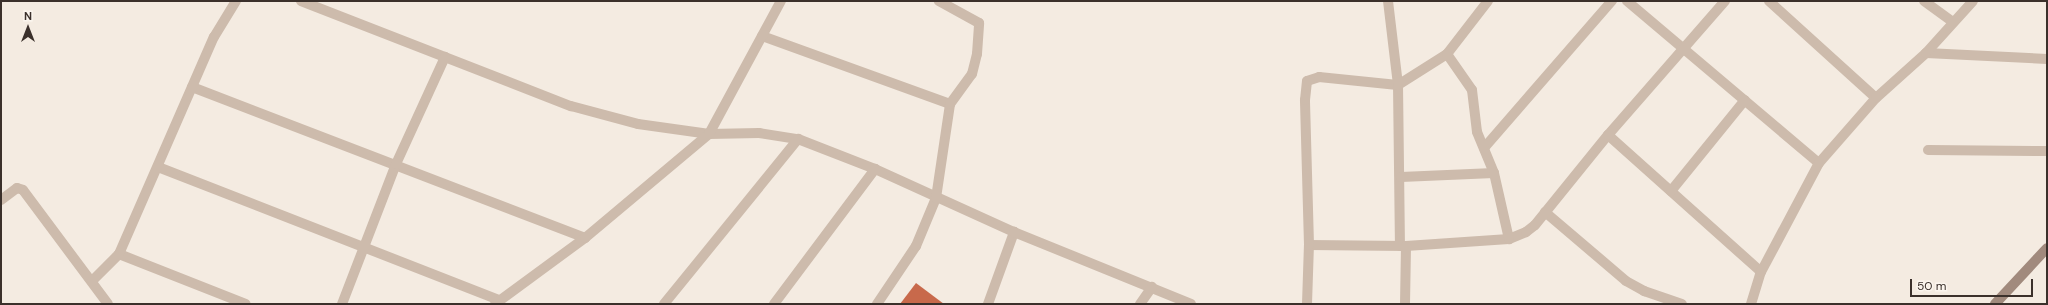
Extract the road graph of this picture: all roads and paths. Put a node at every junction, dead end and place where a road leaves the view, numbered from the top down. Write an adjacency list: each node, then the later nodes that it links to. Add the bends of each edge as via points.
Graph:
1 (236, 1): 21 (street, via 214,38)
2 (301, 1): 18 (street)
3 (781, 1): 14 (street)
4 (939, 1): 24 (street, via 979,23 972,74)
5 (1388, 1): 20 (street)
6 (1488, 1): 17 (street)
7 (1612, 1): 28 (street)
8 (1627, 1): 15 (street)
9 (1725, 1): 15 (street)
10 (1769, 1): 22 (street)
11 (1924, 1): 13 (street)
12 (1973, 1): 13 (street)
13 (1952, 21): 16 (street)
14 (762, 36): 24 (street); 25 (street)
15 (1684, 49): 23 (street); 26 (street)
16 (1926, 53): 19 (street); 22 (street)
17 (1447, 54): 20 (street); 28 (street, via 1468,81 1477,132)
18 (445, 57): 25 (street, via 571,106 638,124); 32 (street)
19 (2047, 58)
20 (1398, 85): 36 (street); 44 (street, via 1319,77 1308,81 1305,100)
21 (192, 87): 32 (street); 33 (street)
22 (1876, 98): 31 (street)
23 (1745, 100): 31 (street); 37 (street)
24 (950, 104): 38 (street)
25 (709, 134): 27 (street, via 759,133); 42 (street)
26 (1608, 135): 37 (street); 40 (street)
27 (798, 139): 34 (street); 56 (street)
28 (1484, 148): 35 (street)
29 (1928, 150): 30 (street)
30 (2047, 151)
31 (1819, 163): 49 (street)
32 (396, 164): 42 (street); 45 (street)
33 (158, 166): 45 (street); 48 (street)
34 (875, 169): 38 (street); 57 (street)
35 (1494, 173): 36 (street); 43 (street)
36 (1402, 177): 46 (street)
37 (1672, 191): 49 (street)
38 (936, 198): 41 (street); 58 (street, via 916,246)
39 (1, 200): 50 (street, via 18,188 23,190)
40 (1545, 212): 43 (street, via 1535,226); 64 (street, via 1626,281 1644,292)
41 (1014, 232): 51 (street); 59 (street)
42 (585, 238): 52 (street)
43 (1509, 239): 46 (street)
44 (1309, 245): 46 (street); 62 (street)
45 (362, 246): 52 (street); 55 (street)
46 (1403, 246): 63 (street)
47 (2047, 248): 66 (street)
48 (119, 254): 50 (street); 54 (street)
49 (1762, 272): 65 (street)
50 (92, 281): 53 (street)
51 (1152, 287): 60 (street); 61 (street)
52 (498, 302)
53 (108, 304)
54 (246, 304)
55 (342, 304)
56 (664, 304)
57 (774, 304)
58 (876, 304)
59 (988, 304)
60 (1140, 304)
61 (1191, 304)
62 (1307, 304)
63 (1405, 304)
64 (1682, 304)
65 (1751, 304)
66 (1995, 304)

